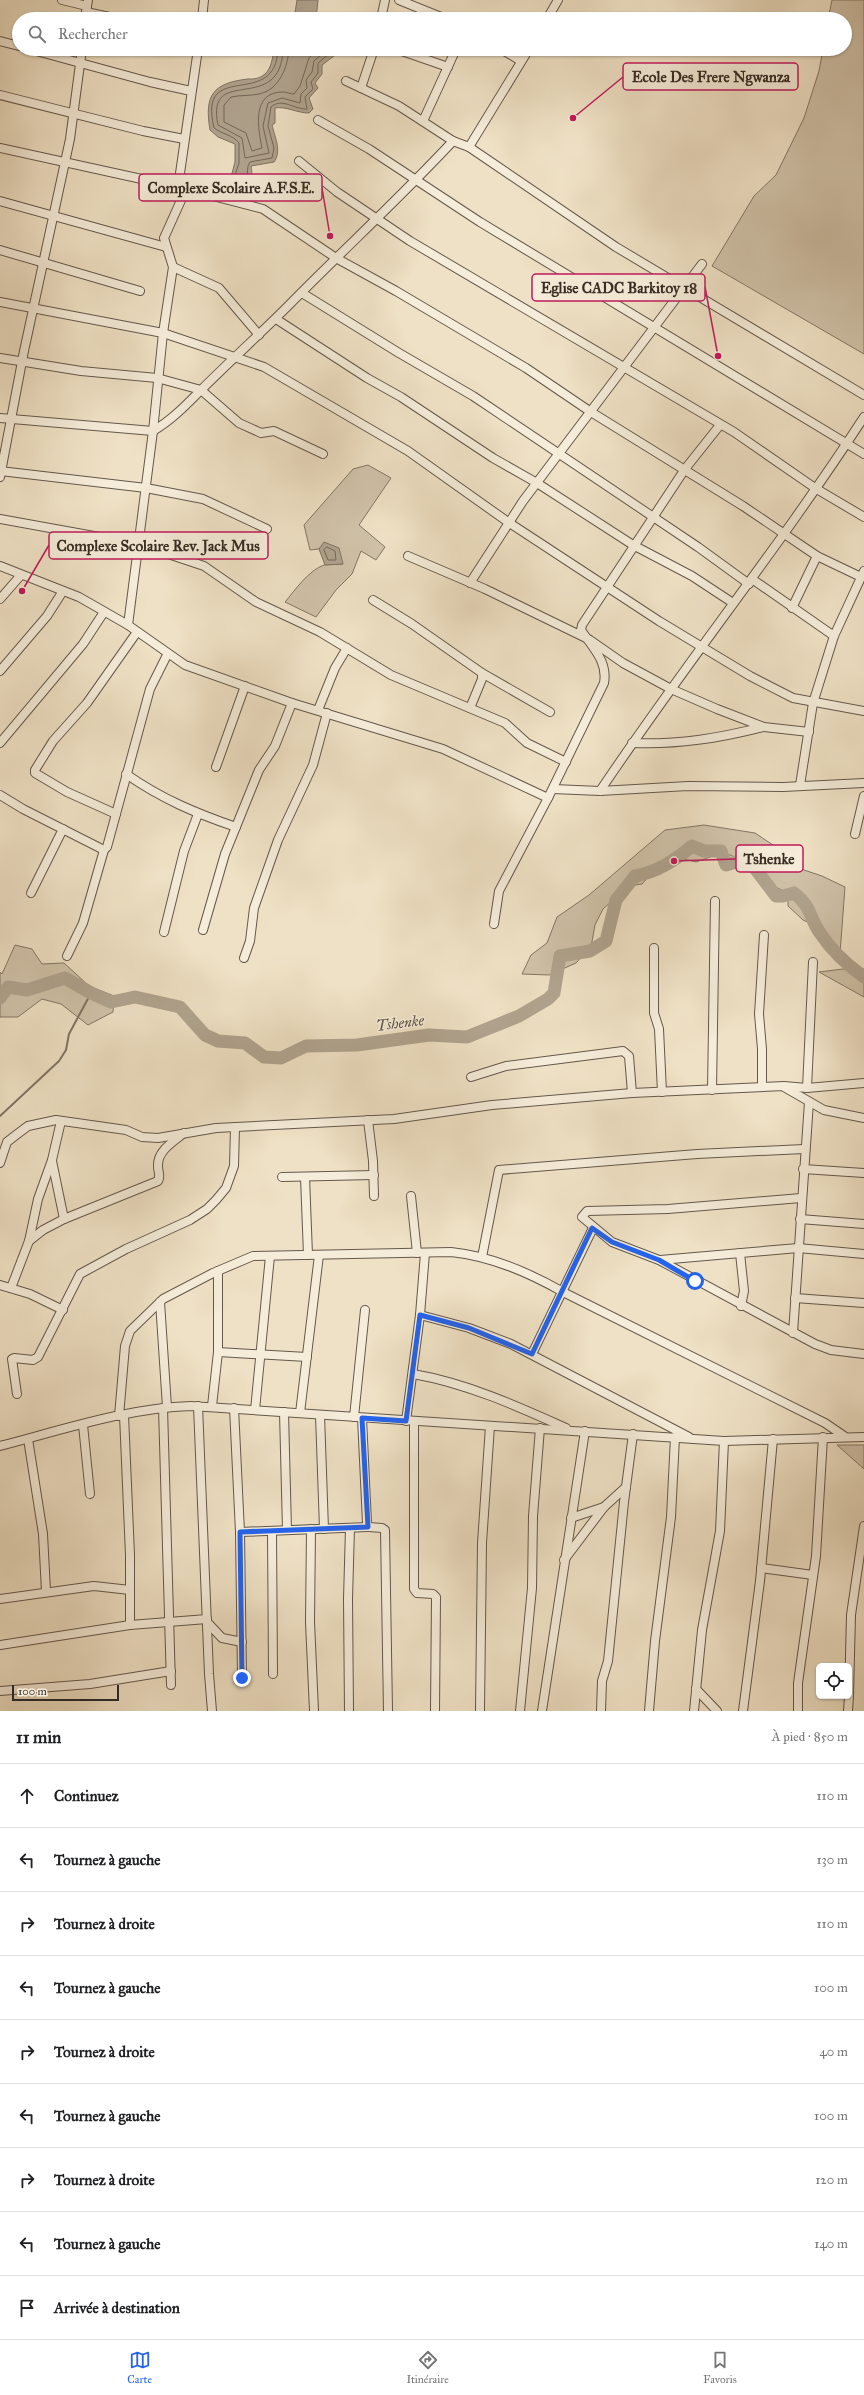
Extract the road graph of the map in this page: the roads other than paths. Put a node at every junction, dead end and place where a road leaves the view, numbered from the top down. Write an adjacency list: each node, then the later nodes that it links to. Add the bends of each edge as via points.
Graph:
1 (62, 0): 6 (street)
2 (204, 0): 8 (street)
3 (385, 0): 9 (street)
4 (399, 0): 10 (street)
5 (558, 0): 11 (street)
6 (87, 9): 7 (street)
7 (97, 12)
8 (203, 12)
9 (382, 12)
10 (429, 12)
11 (551, 12)
12 (0, 41): 13 (street)
13 (12, 44)
14 (54, 56): 23 (street)
15 (81, 56): 23 (street)
16 (197, 56): 27 (street)
17 (372, 56): 26 (street)
18 (416, 56): 24 (street)
19 (453, 56): 24 (street)
20 (513, 56): 22 (street)
21 (524, 56): 22 (street)
22 (521, 61): 34 (street)
23 (80, 63): 27 (street); 29 (street)
24 (448, 67): 31 (street)
25 (346, 81): 26 (street)
26 (361, 88): 31 (street)
27 (191, 91): 32 (street)
28 (0, 95): 29 (street)
29 (73, 113): 32 (street); 37 (street)
30 (318, 120): 38 (street)
31 (423, 121): 33 (street)
32 (184, 139): 39 (street)
33 (453, 141): 34 (street); 38 (street)
34 (469, 147): 49 (street, via 610,243)
35 (0, 148): 37 (street)
36 (299, 161): 42 (street)
37 (65, 162): 39 (street); 41 (street)
38 (417, 180): 42 (street); 55 (street, via 480,222)
39 (180, 188): 43 (street, via 182,198 164,238); 45 (street, via 263,209)
40 (0, 201): 41 (street)
41 (53, 214): 43 (street); 46 (street)
42 (376, 219): 45 (street); 61 (street, via 410,242)
43 (166, 247): 48 (street)
44 (0, 250): 46 (street)
45 (336, 258): 51 (street); 65 (street, via 526,368)
46 (43, 262): 50 (street); 53 (street)
47 (702, 264): 49 (street)
48 (173, 267): 56 (street); 57 (street, via 219,288)
49 (684, 288): 55 (street); 64 (street)
50 (140, 291)
51 (302, 293): 54 (street); 73 (street, via 472,396)
52 (0, 302): 53 (street)
53 (32, 310): 56 (street); 60 (street)
54 (276, 319): 57 (street); 77 (street, via 367,378 401,396 493,458)
55 (654, 326): 61 (street); 71 (street)
56 (163, 333): 58 (street); 62 (street)
57 (259, 335): 58 (street)
58 (237, 357): 63 (street); 83 (street, via 264,367 408,451)
59 (0, 358): 60 (street)
60 (22, 362): 62 (street); 68 (street)
61 (625, 368): 65 (street); 69 (street)
62 (158, 378): 63 (street); 70 (street)
63 (201, 390): 70 (street, via 184,408); 72 (street, via 239,423 261,433 274,431)
64 (864, 395)
65 (591, 412): 73 (street); 75 (street)
66 (864, 417): 71 (street)
67 (0, 418): 68 (street)
68 (11, 420): 70 (street); 76 (street)
69 (720, 425): 75 (street); 79 (street)
70 (153, 431): 78 (street)
71 (846, 445): 74 (street); 79 (street)
72 (323, 454)
73 (558, 454): 77 (street); 80 (street)
74 (864, 454)
75 (685, 469): 80 (street); 85 (street)
76 (0, 473): 78 (street)
77 (537, 483): 83 (street); 87 (street)
78 (146, 488): 84 (street, via 203,499); 86 (street)
79 (815, 488): 81 (street); 85 (street)
80 (652, 517): 87 (street); 93 (street)
81 (864, 517)
82 (0, 519): 86 (street)
83 (508, 522): 94 (street); 95 (street)
84 (267, 529)
85 (785, 534): 89 (street); 93 (street)
86 (138, 544): 102 (street); 107 (street, via 204,566 256,602 320,632)
87 (633, 545): 95 (street); 99 (street, via 692,576)
88 (408, 556): 94 (street)
89 (818, 556): 91 (street); 100 (street)
90 (0, 566): 92 (street)
91 (863, 574): 104 (street)
92 (21, 575): 96 (street); 97 (street)
93 (750, 581): 99 (street); 100 (street)
94 (470, 583): 105 (street)
95 (606, 586): 105 (street, via 582,625 581,630); 106 (street)
96 (63, 591): 101 (street); 109 (street, via 47,616)
97 (0, 599)
98 (373, 600): 110 (street)
99 (733, 603): 106 (street)
100 (792, 608): 104 (street)
101 (104, 612): 102 (street); 122 (street, via 83,644)
102 (128, 625): 103 (street)
103 (137, 632): 108 (street); 134 (street, via 87,703 53,741 34,770 67,792)
104 (834, 636): 114 (street)
105 (590, 640): 112 (street, via 614,658); 124 (street, via 603,663 604,684)
106 (702, 646): 112 (street); 114 (street, via 774,690)
107 (347, 648): 115 (street, via 391,675); 116 (street, via 335,668)
108 (167, 655): 111 (street, via 185,665); 126 (street, via 150,689)
109 (0, 671)
110 (482, 673): 115 (street); 118 (street)
111 (245, 686): 113 (street); 125 (street)
112 (671, 689): 120 (street); 123 (street)
113 (292, 703): 116 (street); 136 (street, via 277,743 260,770)
114 (813, 703): 117 (street); 121 (street)
115 (470, 708): 124 (street, via 505,723 527,743)
116 (318, 710): 119 (street)
117 (864, 711)
118 (550, 712)
119 (327, 713): 133 (street, via 443,748); 148 (street, via 313,765 278,840 254,908 250,941)
120 (764, 727): 121 (street); 123 (street, via 706,740)
121 (810, 732): 128 (street)
122 (0, 743)
123 (632, 743): 130 (street)
124 (566, 762): 129 (street)
125 (216, 767)
126 (126, 774): 134 (street); 135 (street, via 151,791)
127 (864, 783): 128 (street)
128 (800, 785): 130 (street, via 688,786)
129 (553, 790): 130 (street); 133 (street)
130 (600, 791)
131 (0, 796): 137 (street)
132 (864, 796): 138 (street)
133 (548, 798): 142 (street, via 499,892)
134 (116, 814): 139 (street)
135 (198, 814): 136 (street); 144 (street, via 184,851)
136 (236, 827): 143 (street)
137 (63, 829): 139 (street); 140 (street)
138 (855, 834)
139 (104, 850): 147 (street, via 83,923)
140 (31, 893)
141 (715, 901): 155 (street)
142 (494, 924)
143 (202, 930)
144 (164, 932)
145 (764, 935): 153 (street, via 759,1014)
146 (654, 948): 156 (street, via 654,1013 659,1029)
147 (67, 956)
148 (244, 958)
149 (813, 962): 154 (street)
150 (471, 1077): 157 (street, via 506,1066 623,1051 629,1056)
151 (864, 1083): 154 (street)
152 (784, 1086): 153 (street); 154 (street); 158 (street)
153 (762, 1087): 155 (street)
154 (807, 1088)
155 (712, 1090): 156 (street)
156 (662, 1092): 157 (street)
157 (632, 1093): 160 (street, via 492,1104 394,1119)
158 (809, 1102): 159 (street, via 830,1112); 164 (street)
159 (864, 1118)
160 (368, 1120): 162 (street); 169 (street)
161 (61, 1121): 163 (street, via 126,1130 142,1137 158,1138); 165 (street); 166 (street, via 28,1126 7,1142)
162 (235, 1126): 163 (street); 198 (street, via 234,1166 231,1177 226,1188 207,1209 190,1220 126,1249 80,1274)
163 (186, 1132): 175 (street, via 161,1154 158,1182)
164 (804, 1149): 167 (street); 188 (street, via 697,1154 499,1170)
165 (52, 1160): 175 (street); 179 (street, via 38,1199)
166 (0, 1163)
167 (803, 1169): 168 (street); 174 (street)
168 (864, 1173)
169 (374, 1175): 171 (street); 172 (street)
170 (282, 1177): 171 (street)
171 (305, 1177): 185 (street)
172 (374, 1196)
173 (411, 1196): 181 (street)
174 (801, 1198): 176 (street); 178 (street, via 668,1210 587,1211 582,1217)
175 (64, 1219): 179 (street)
176 (800, 1219): 177 (street); 180 (street)
177 (864, 1224)
178 (592, 1228): 189 (street, via 612,1242); 193 (street)
179 (29, 1241): 192 (street)
180 (798, 1248): 183 (street); 184 (street); 194 (street)
181 (416, 1253): 182 (street); 186 (street)
182 (425, 1253): 188 (street, via 451,1252); 200 (street)
183 (740, 1253): 189 (street); 197 (street, via 744,1291)
184 (864, 1254)
185 (308, 1255): 186 (street); 187 (street)
186 (319, 1255): 206 (street)
187 (270, 1256): 190 (street, via 253,1256); 203 (street)
188 (482, 1257): 193 (street, via 530,1273)
189 (659, 1260): 197 (street)
190 (218, 1271): 195 (street); 202 (street)
191 (0, 1285): 192 (street)
192 (11, 1288): 198 (street, via 46,1300)
193 (563, 1292): 204 (street); 226 (street, via 825,1422)
194 (795, 1298): 196 (street); 201 (street)
195 (160, 1302): 211 (street); 217 (street, via 130,1331 125,1346)
196 (864, 1303)
197 (741, 1306): 201 (street)
198 (63, 1310): 208 (street, via 38,1357 33,1360 12,1359)
199 (365, 1310): 218 (street)
200 (420, 1315): 204 (street, via 469,1328); 207 (street)
201 (793, 1333): 205 (street, via 831,1350)
202 (218, 1352): 203 (street); 210 (street)
203 (261, 1354): 206 (street); 213 (street)
204 (532, 1354): 232 (street)
205 (864, 1354)
206 (308, 1357): 215 (street)
207 (413, 1374): 219 (street); 223 (street, via 440,1379 522,1408)
208 (17, 1394)
209 (198, 1406): 210 (street); 211 (street); 253 (street)
210 (212, 1406): 212 (street)
211 (165, 1408): 217 (street); 254 (street)
212 (234, 1408): 213 (street); 246 (street)
213 (255, 1410): 214 (street)
214 (284, 1412): 215 (street); 244 (street)
215 (300, 1413): 216 (street)
216 (320, 1415): 218 (street); 243 (street)
217 (122, 1416): 220 (street); 250 (street)
218 (358, 1418): 219 (street); 240 (street)
219 (410, 1421): 221 (street); 270 (street, via 414,1588 417,1593 434,1594 436,1597)
220 (83, 1425): 231 (street); 236 (street)
221 (490, 1426): 222 (street); 271 (street, via 482,1543)
222 (540, 1428): 223 (street); 272 (street, via 532,1588)
223 (570, 1430): 224 (street)
224 (585, 1431): 225 (street); 238 (street)
225 (633, 1434): 227 (street); 235 (street)
226 (844, 1436): 228 (street); 229 (street)
227 (675, 1437): 232 (street); 275 (street, via 671,1517 654,1641)
228 (822, 1437): 230 (street); 249 (street, via 820,1502)
229 (864, 1437)
230 (773, 1438): 233 (street); 248 (street)
231 (28, 1439): 234 (street); 251 (street, via 43,1534)
232 (694, 1439): 233 (street)
233 (724, 1441): 263 (street, via 720,1531 702,1630)
234 (0, 1446)
235 (626, 1487): 237 (street); 274 (street, via 608,1661 602,1681)
236 (90, 1494)
237 (604, 1507): 238 (street); 247 (street)
238 (570, 1518): 247 (street)
239 (864, 1526): 258 (street, via 851,1615)
240 (368, 1527): 241 (street); 269 (street, via 385,1530)
241 (350, 1528): 243 (street); 268 (street)
242 (311, 1529): 243 (street); 244 (street); 267 (street, via 310,1622)
243 (324, 1529)
244 (287, 1530): 245 (street)
245 (272, 1531): 246 (street); 260 (street)
246 (240, 1532): 256 (street)
247 (564, 1561): 273 (street)
248 (761, 1568): 249 (street); 278 (street)
249 (813, 1575): 279 (street, via 798,1683)
250 (130, 1590): 251 (street, via 94,1586); 255 (street)
251 (46, 1591): 252 (street)
252 (0, 1599)
253 (207, 1620): 254 (street); 256 (street, via 222,1638); 266 (street)
254 (170, 1621): 255 (street); 259 (street)
255 (130, 1625): 257 (street)
256 (242, 1642): 261 (street)
257 (0, 1645)
258 (850, 1663)
259 (171, 1671): 262 (street); 264 (street, via 90,1684)
260 (273, 1674)
261 (242, 1678)
262 (171, 1685)
263 (696, 1689): 276 (street); 277 (street)
264 (0, 1690)
265 (849, 1699): 280 (street)
266 (212, 1711)
267 (314, 1711)
268 (349, 1711)
269 (388, 1711)
270 (435, 1711)
271 (480, 1711)
272 (520, 1711)
273 (542, 1711)
274 (601, 1711)
275 (649, 1711)
276 (694, 1711)
277 (717, 1711)
278 (743, 1711)
279 (798, 1711)
280 (848, 1711)

